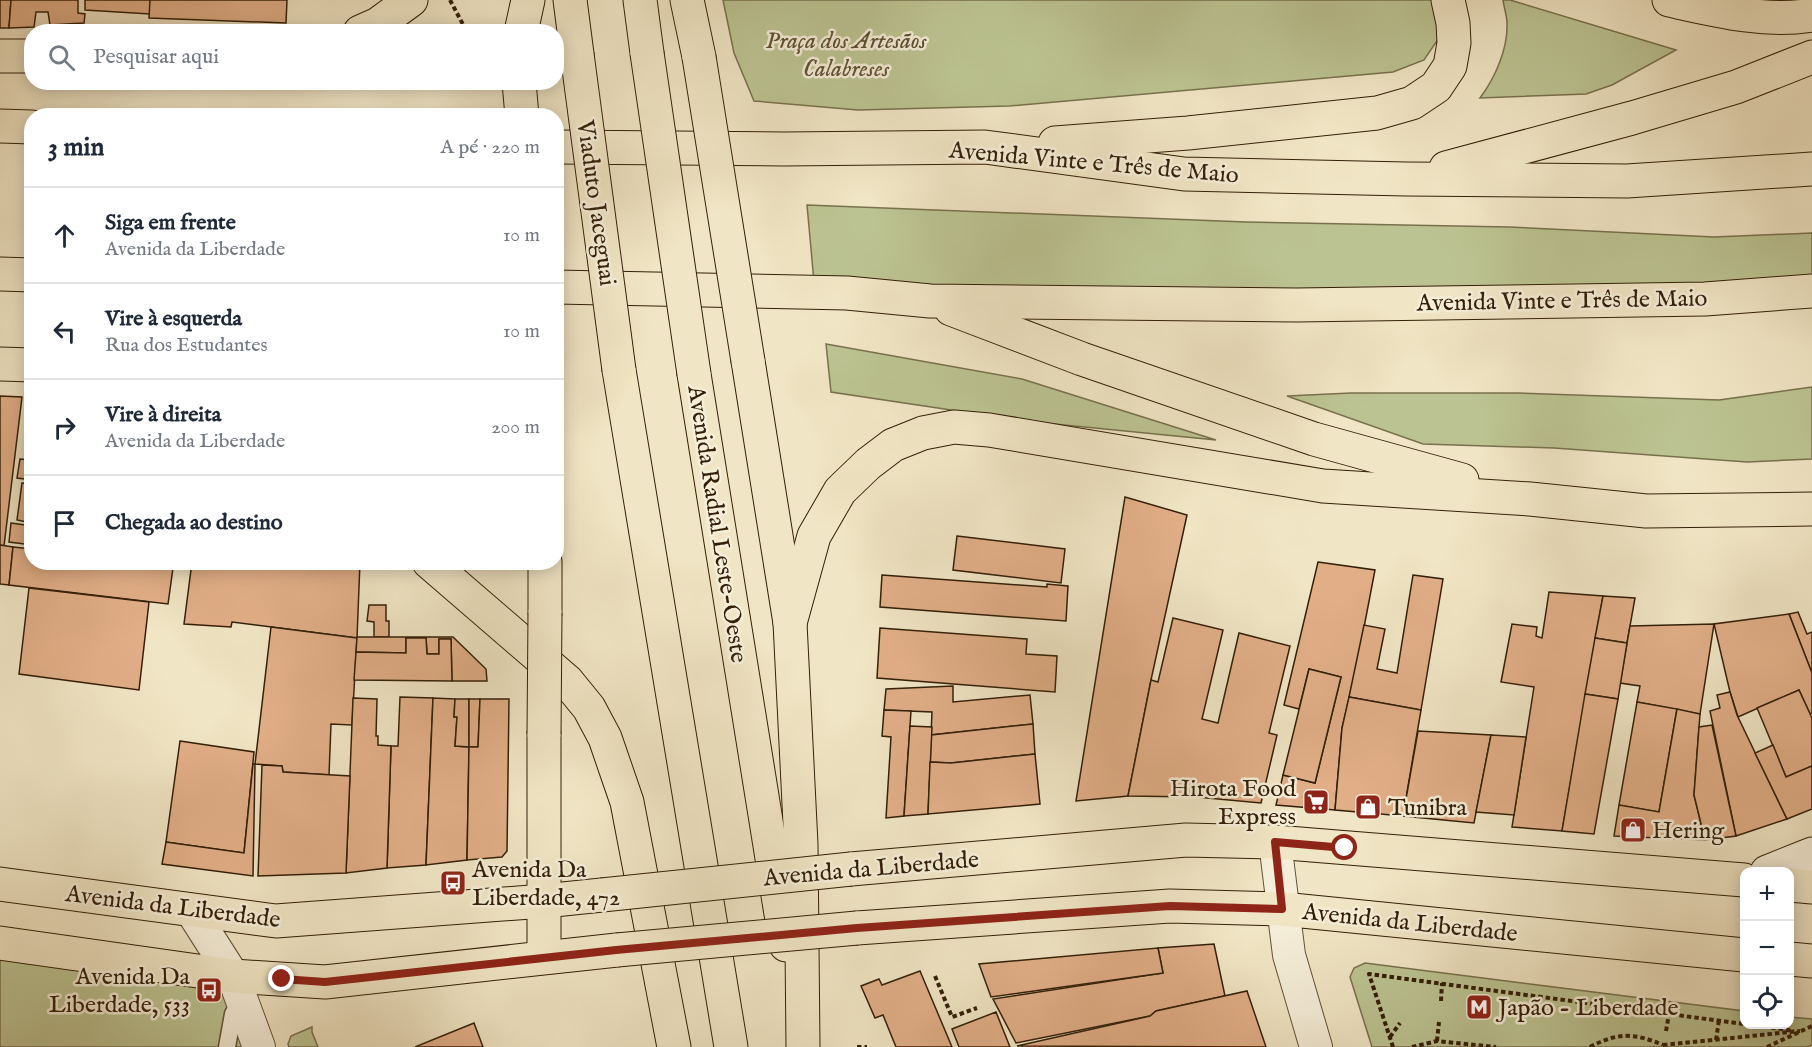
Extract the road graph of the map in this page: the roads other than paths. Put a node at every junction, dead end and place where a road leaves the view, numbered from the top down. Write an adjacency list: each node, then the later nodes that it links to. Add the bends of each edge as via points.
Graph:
1 (411, 0): 9 (main road)
2 (528, 0): 10 (main road)
3 (570, 0): 53 (main road, Viaduto Jaceguai, bridge, via 619,370)
4 (640, 0): 54 (main road, Avenida Radial Leste-Oeste, bridge, via 694,374)
5 (687, 0): 33 (main road, bridge)
6 (1448, 0): 19 (main road, via 1454,42 1450,66 1436,87 1412,103 1377,113 1188,134)
7 (1669, 0): 8 (main road, via 1739,15)
8 (1812, 15)
9 (378, 24)
10 (523, 24)
11 (0, 56): 12 (main road)
12 (24, 56)
13 (1812, 57): 21 (main road, via 1736,87)
14 (520, 90): 15 (main road)
15 (521, 108)
16 (0, 126): 17 (main road)
17 (24, 127)
18 (564, 147): 19 (main road, Avenida Vinte e Três de Maio)
19 (985, 147): 21 (main road, Avenida Vinte e Três de Maio, via 1184,174)
20 (1812, 169): 21 (main road, Avenida Vinte e Três de Maio, via 1627,182)
21 (1406, 179)
22 (0, 274): 23 (main road)
23 (24, 275)
24 (564, 287): 26 (main road, Avenida Vinte e Três de Maio, via 847,293)
25 (1812, 291): 26 (main road, Avenida Vinte e Três de Maio, via 1705,298 1297,304)
26 (930, 301): 29 (main road, via 1082,359 1314,439)
27 (0, 364): 28 (main road)
28 (24, 365)
29 (1530, 499): 30 (main road, via 1646,511); 33 (main road, via 1323,486 954,427 923,433 893,445 840,491 814,536)
30 (1812, 509)
31 (438, 570): 52 (main road, via 567,681 589,708 605,738 627,802)
32 (545, 570): 41 (main road, bridge)
33 (790, 623): 54 (main road, via 801,844)
34 (1275, 842): 37 (main road, Avenida da Liberdade); 41 (main road, Avenida da Liberdade, bridge, via 1186,840); 42 (street)
35 (1812, 854): 36 (main road)
36 (1780, 867)
37 (1740, 880)
38 (0, 884): 43 (main road, Avenida da Liberdade)
39 (1794, 885): 40 (main road)
40 (1812, 887)
41 (544, 901): 43 (main road, Avenida da Liberdade, via 276,921); 46 (main road)
42 (1282, 909): 45 (main road, Avenida da Liberdade); 46 (main road, Avenida da Liberdade, bridge, via 1170,906 857,928); 55 (street, via 1289,955)
43 (191, 910): 49 (street)
44 (0, 943): 49 (main road, Avenida da Liberdade)
45 (1740, 955)
46 (544, 957): 49 (main road, Avenida da Liberdade)
47 (1794, 959): 48 (main road)
48 (1812, 961)
49 (237, 988): 50 (lane); 51 (street)
50 (227, 1047)
51 (259, 1047)
52 (674, 1047)
53 (731, 1047)
54 (803, 1047)
55 (1316, 1047)

